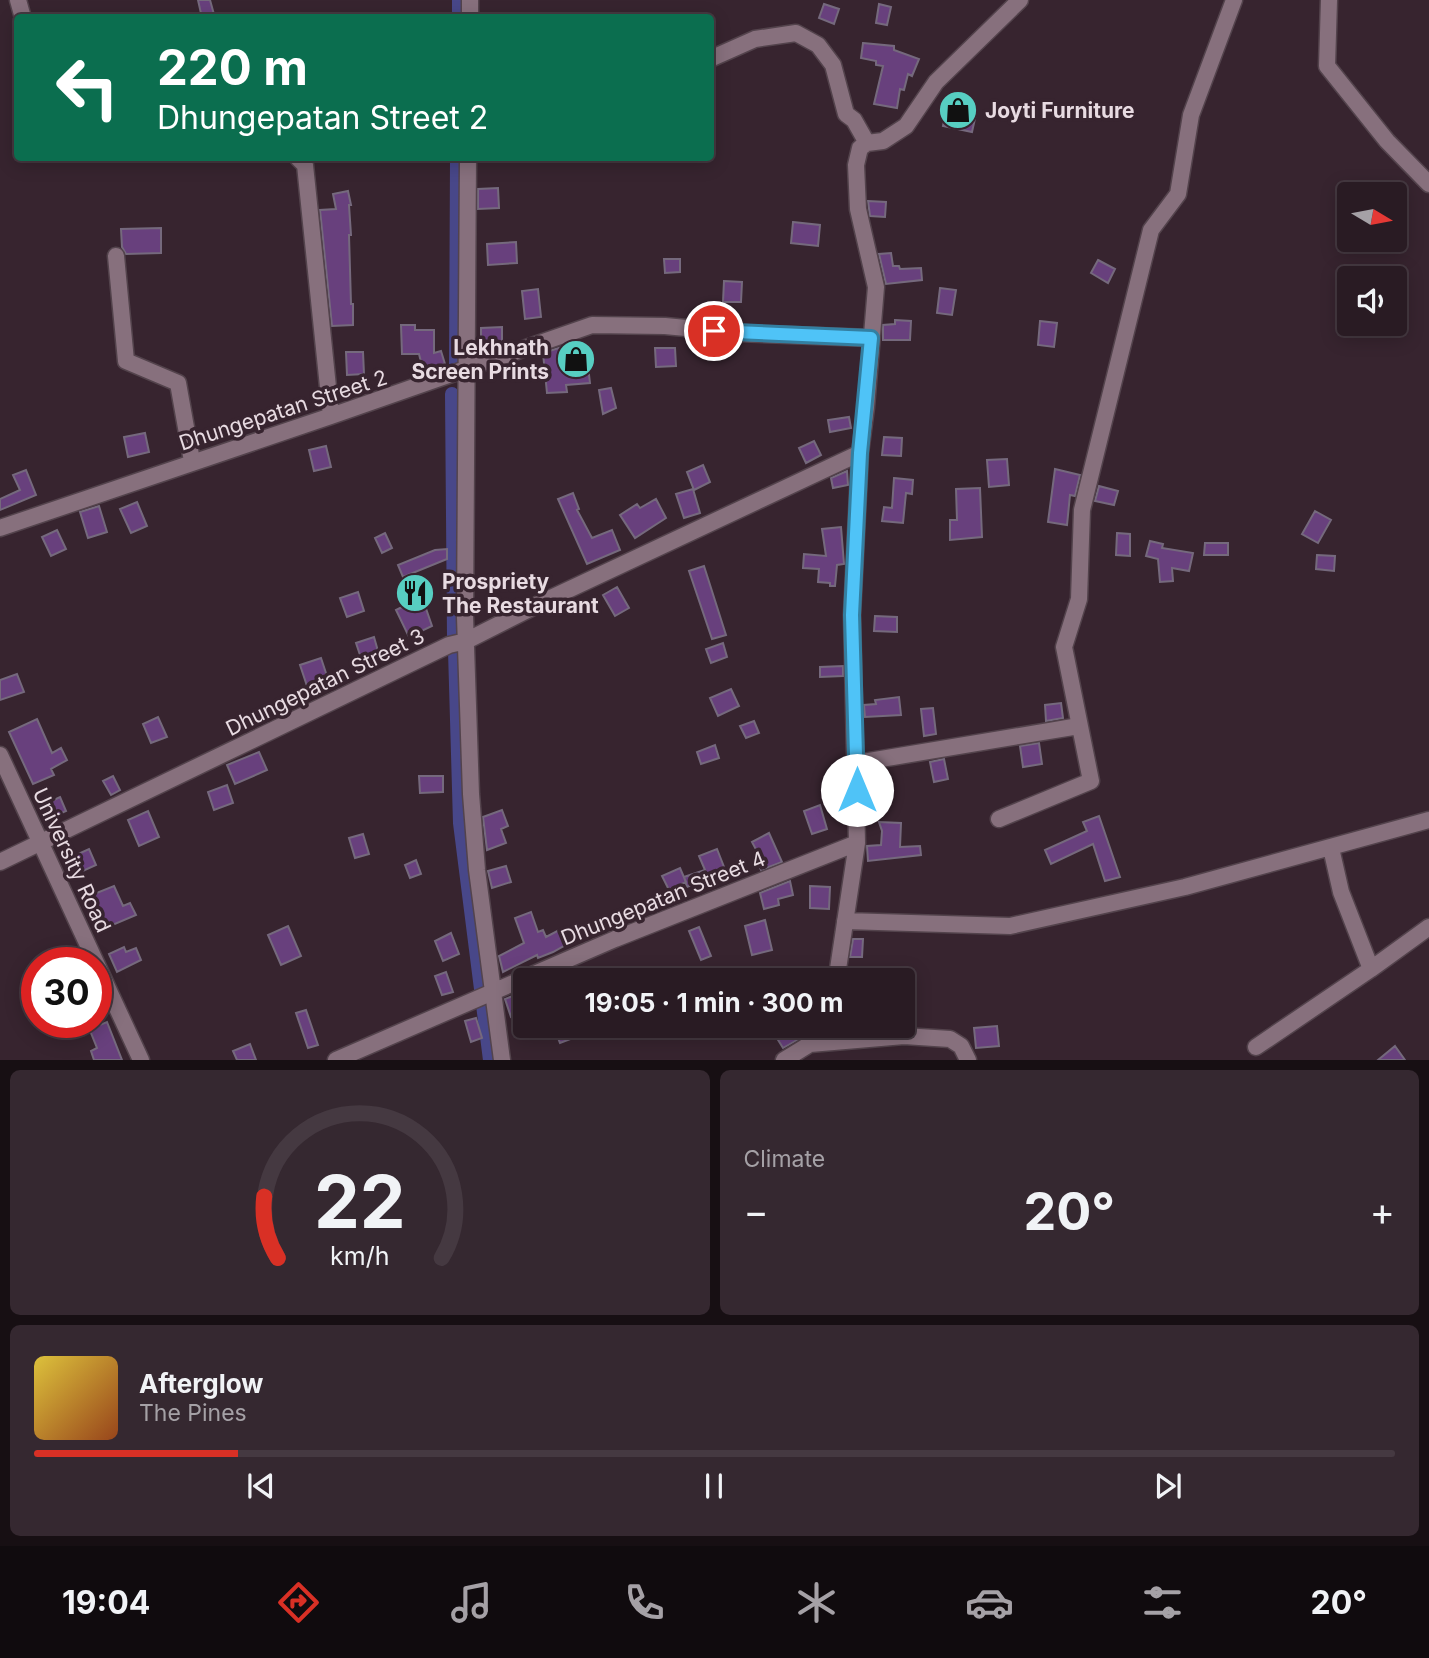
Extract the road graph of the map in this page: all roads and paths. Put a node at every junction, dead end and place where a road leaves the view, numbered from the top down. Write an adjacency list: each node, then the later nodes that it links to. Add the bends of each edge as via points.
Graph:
1 (1020, 0): 5 (street, via 936,82 906,126 883,141)
2 (1234, 0): 17 (street, via 1191,115 1178,194 1151,230 1082,510 1079,599 1064,647)
3 (1329, 0): 8 (street, via 1327,66 1387,141)
4 (714, 57): 5 (street, via 755,39 796,33 818,45 833,65 846,114)
5 (867, 143): 10 (street, via 860,148 856,165 858,209 876,287)
6 (301, 161): 12 (street)
7 (468, 161): 11 (street)
8 (1429, 184)
9 (116, 256): 14 (street, via 126,360 178,383)
10 (871, 338): 11 (street, Dhungepatan Street 2, via 592,325); 13 (street)
11 (467, 370): 12 (street, Dhungepatan Street 2); 16 (street)
12 (331, 416): 14 (street, Dhungepatan Street 2)
13 (860, 453): 16 (street, Dhungepatan Street 3); 19 (street, via 852,615)
14 (192, 461): 15 (street, Dhungepatan Street 2)
15 (0, 528)
16 (466, 641): 22 (street, Dhungepatan Street 3, via 449,645); 30 (street)
17 (1079, 726): 19 (street); 20 (street, via 1091,781)
18 (0, 755): 22 (street, University Road)
19 (857, 763): 23 (street)
20 (999, 819)
21 (1429, 820): 24 (street)
22 (41, 842): 25 (street, Dhungepatan Street 3); 36 (street, University Road)
23 (857, 843): 26 (street); 30 (street, Dhungepatan Street 4)
24 (1331, 848): 26 (street, via 1010,926); 29 (street, via 1341,892)
25 (0, 862)
26 (845, 921): 28 (street)
27 (1429, 927): 29 (street)
28 (839, 968)
29 (1371, 969): 35 (street)
30 (485, 995): 37 (street, Dhungepatan Street 4); 38 (street)
31 (915, 1037): 40 (street, via 950,1039)
32 (812, 1038): 34 (street)
33 (837, 1038): 34 (street)
34 (810, 1044): 39 (street)
35 (1256, 1047)
36 (141, 1059)
37 (336, 1059)
38 (502, 1059)
39 (784, 1059)
40 (968, 1059)

